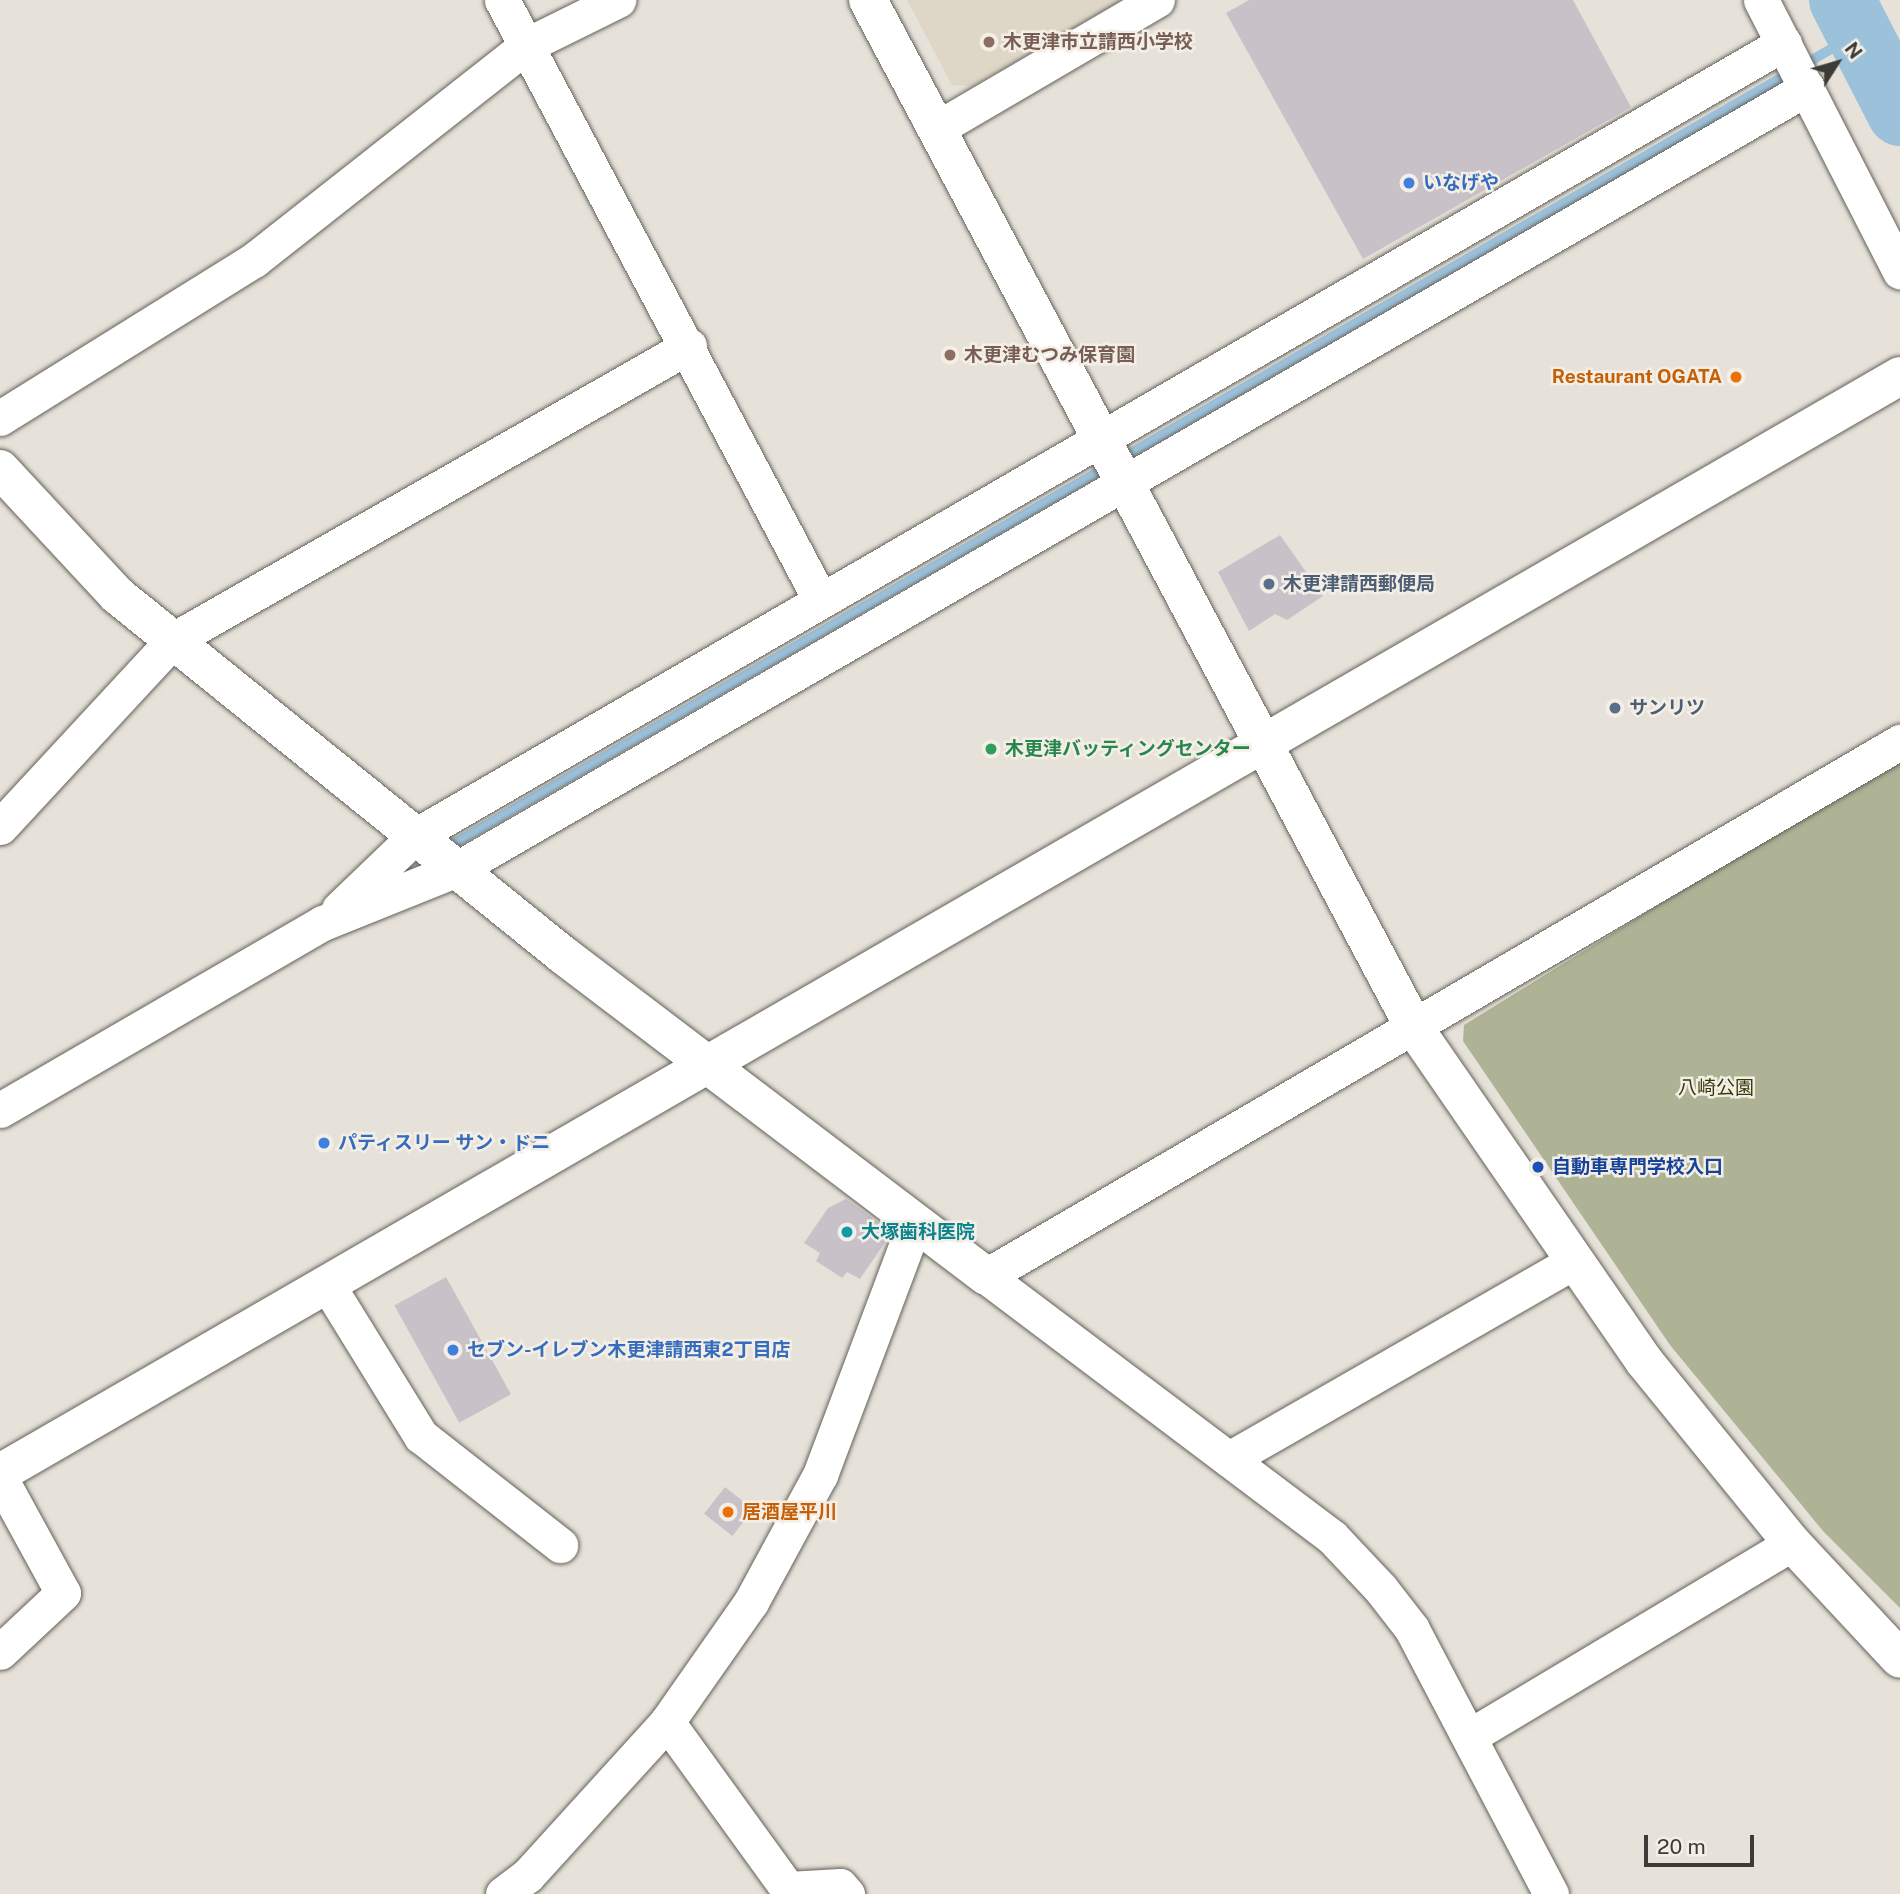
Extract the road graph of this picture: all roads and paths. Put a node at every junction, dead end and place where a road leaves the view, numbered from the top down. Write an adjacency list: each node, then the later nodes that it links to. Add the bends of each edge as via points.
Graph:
1 (502, 0): 6 (street)
2 (618, 0): 6 (street)
3 (868, 0): 8 (street)
4 (1157, 0): 8 (street)
5 (1761, 0): 7 (street)
6 (527, 45): 10 (street); 12 (street, via 254,260)
7 (1795, 65): 9 (street); 13 (street); 13 (street)
8 (936, 129): 13 (street)
9 (1900, 272)
10 (689, 346): 15 (street); 16 (street)
11 (1900, 376): 18 (street)
12 (0, 418)
13 (1111, 461): 15 (street); 18 (street); 21 (street)
14 (0, 469): 16 (street, via 117,595)
15 (821, 601): 20 (street)
16 (173, 640): 19 (street); 20 (street)
17 (1900, 742): 23 (street)
18 (1261, 745): 23 (street); 24 (street)
19 (0, 827)
20 (415, 836): 21 (street); 22 (street)
21 (457, 869): 22 (street); 24 (street)
22 (323, 923): 25 (street)
23 (1415, 1029): 27 (street); 28 (street)
24 (708, 1065): 26 (street); 29 (street)
25 (0, 1110)
26 (915, 1222): 28 (street); 36 (street, via 820,1475 751,1602)
27 (1573, 1262): 30 (street); 32 (street, via 1644,1361)
28 (986, 1276): 30 (street)
29 (327, 1284): 31 (street); 33 (street, via 421,1436)
30 (1229, 1459): 37 (street, via 1332,1537 1381,1590 1412,1629)
31 (0, 1476): 34 (street, via 63,1594)
32 (1792, 1543): 35 (street); 37 (street)
33 (560, 1545)
34 (0, 1652)
35 (1900, 1660)
36 (667, 1722): 38 (street, via 528,1875); 39 (street, via 788,1889 840,1886)
37 (1470, 1736): 40 (street)
38 (503, 1894)
39 (847, 1894)
40 (1551, 1894)

